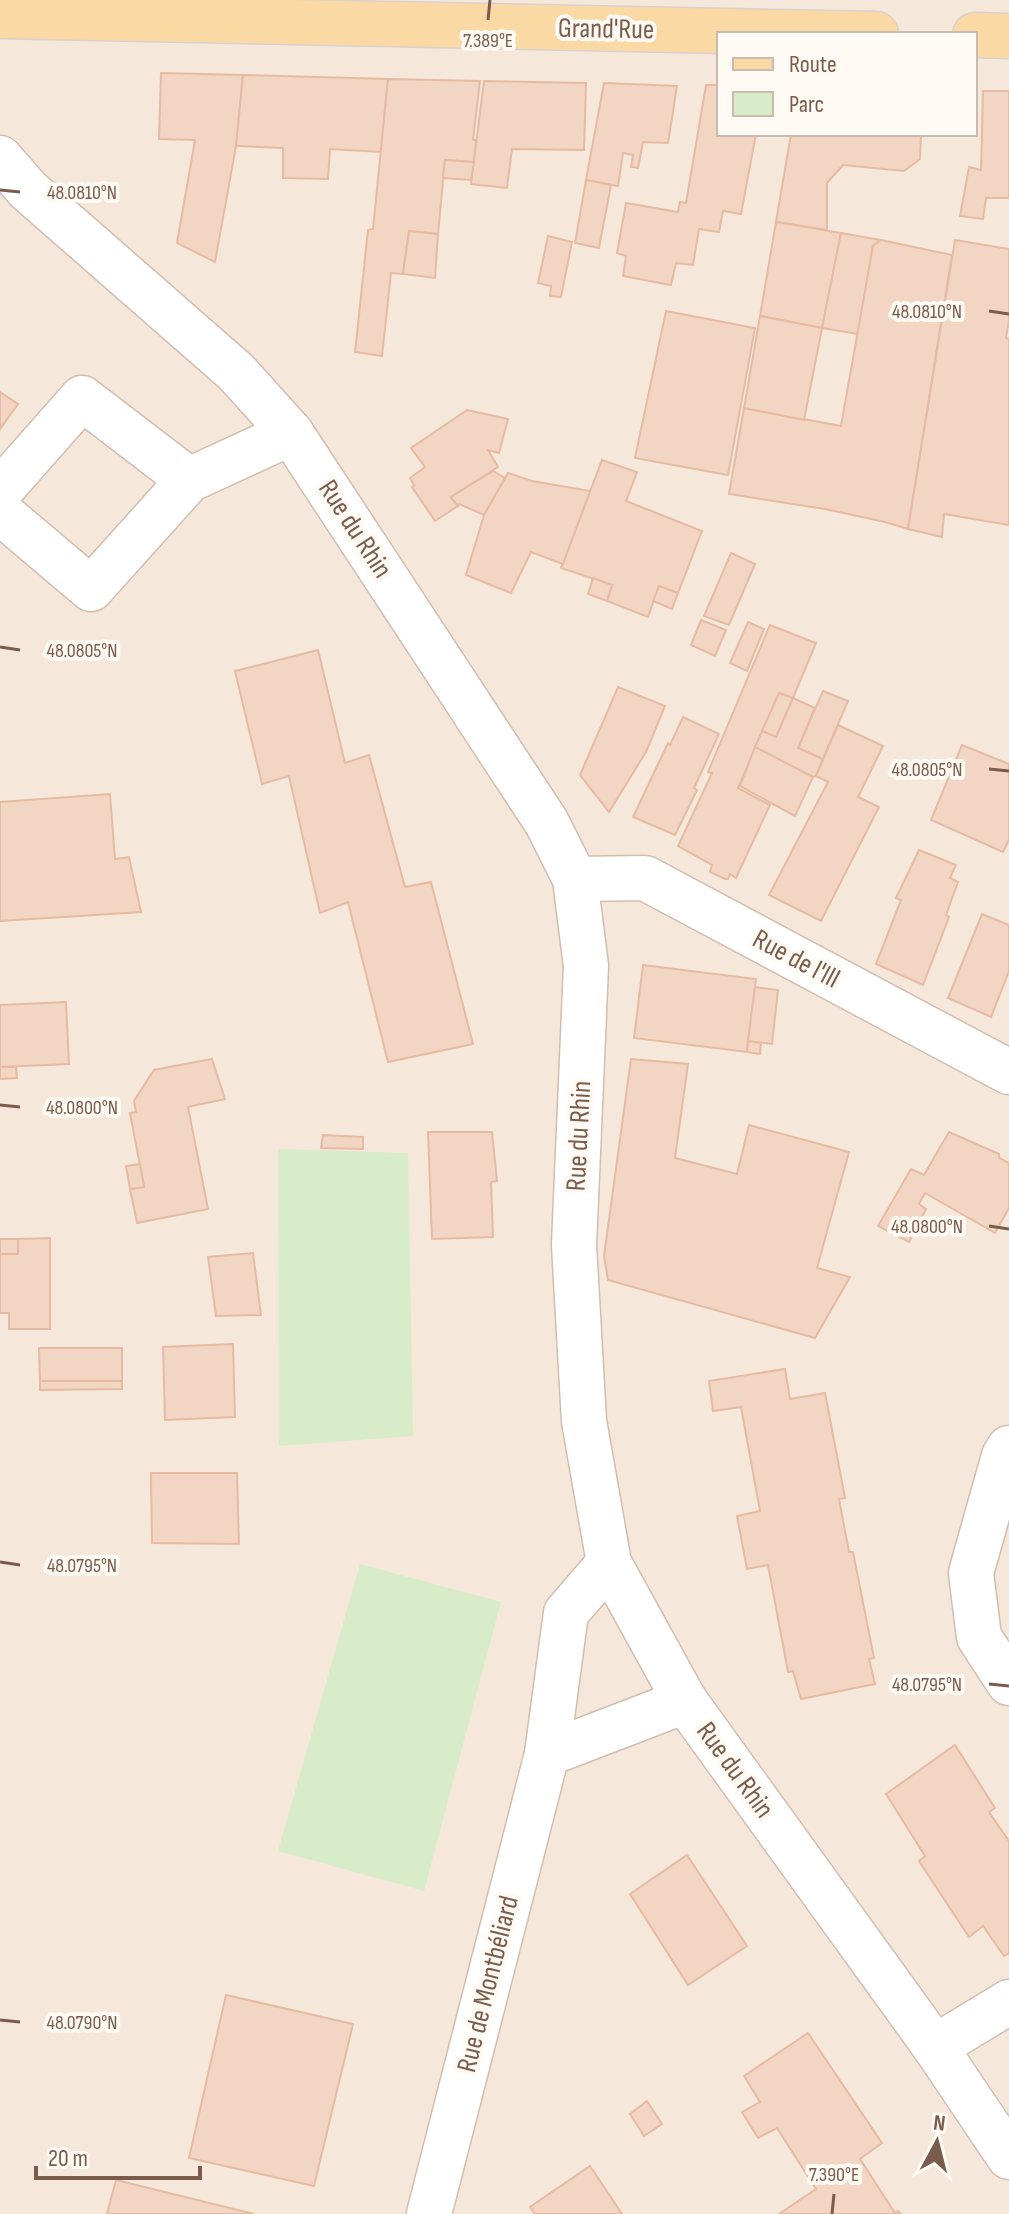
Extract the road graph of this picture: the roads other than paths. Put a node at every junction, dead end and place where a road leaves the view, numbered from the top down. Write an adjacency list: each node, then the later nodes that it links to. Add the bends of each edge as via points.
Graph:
1 (0, 16): 2 (main road, Grand'Rue)
2 (779, 32)
3 (977, 35): 4 (main road)
4 (1009, 36)
5 (9, 175): 6 (street, Rue du Rhin, via 236,372)
6 (291, 433): 7 (street); 10 (street, Rue du Rhin, via 547,823)
7 (189, 480): 8 (street, via 82,398); 9 (street, via 91,589)
8 (0, 491)
9 (0, 512)
10 (575, 879): 11 (street, Rue de l'Ill, via 645,878); 13 (street, Rue du Rhin, via 586,966 574,1245 584,1421)
11 (1009, 1072)
12 (1009, 1448): 14 (street, via 971,1573 979,1637)
13 (609, 1563): 15 (street, Rue du Rhin); 16 (street, Rue de Montbéliard, via 566,1613)
14 (1009, 1683)
15 (685, 1701): 16 (street); 18 (street, Rue du Rhin)
16 (547, 1754): 20 (street, Rue de Montbéliard)
17 (1009, 2002): 18 (street)
18 (935, 2047): 19 (street, Rue du Rhin)
19 (1009, 2157)
20 (429, 2214)

